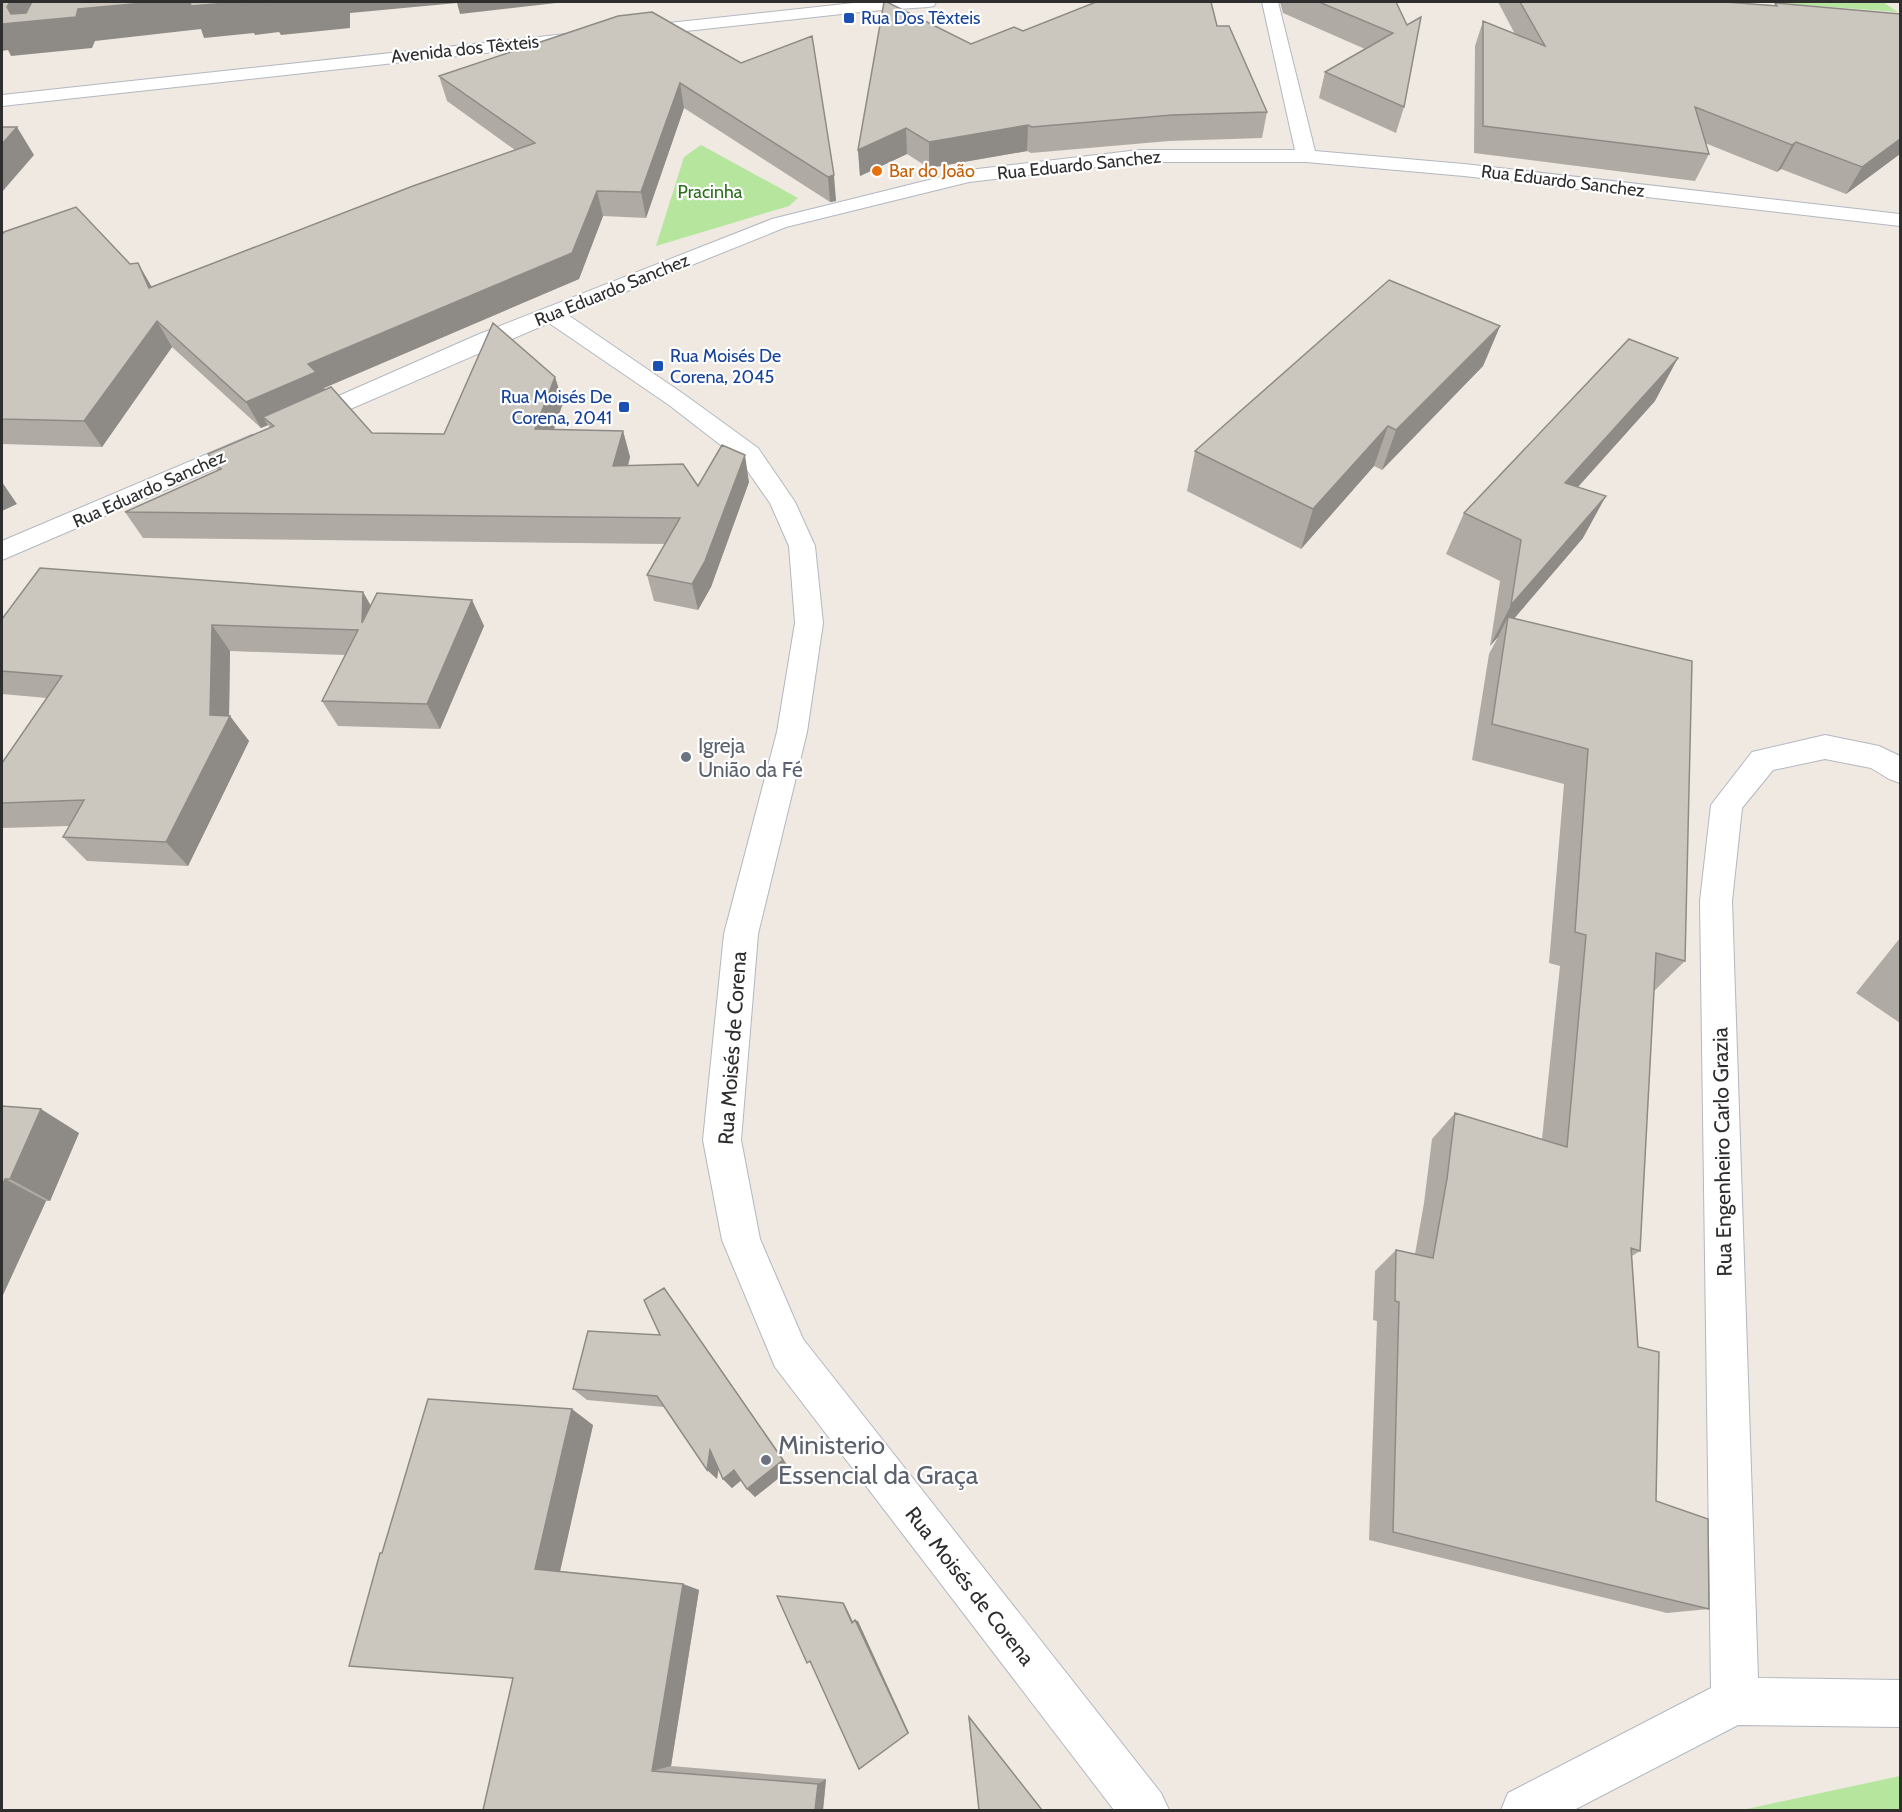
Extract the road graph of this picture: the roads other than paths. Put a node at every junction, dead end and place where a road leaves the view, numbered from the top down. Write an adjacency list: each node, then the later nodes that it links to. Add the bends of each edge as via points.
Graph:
1 (928, 2): 3 (street, Avenida dos Têxteis)
2 (1270, 2): 5 (street)
3 (869, 4): 4 (street, Avenida dos Têxteis)
4 (2, 101)
5 (1306, 156): 6 (street, Rua Eduardo Sanchez, via 1464,170); 7 (street, Rua Eduardo Sanchez, via 1139,156 969,176 779,223)
6 (1900, 220)
7 (551, 314): 8 (street, Rua Eduardo Sanchez); 12 (street, Rua Moisés de Corena, via 749,454 782,502 802,546 809,623 792,732 741,934 722,1140 741,1240 789,1353)
8 (2, 551)
9 (1900, 771): 10 (street, Rua Engenheiro Carlo Grazia, via 1879,758 1825,747 1763,760 1727,805 1716,901)
10 (1735, 1701): 11 (street); 13 (street)
11 (1900, 1704)
12 (1144, 1810)
13 (1526, 1810)

